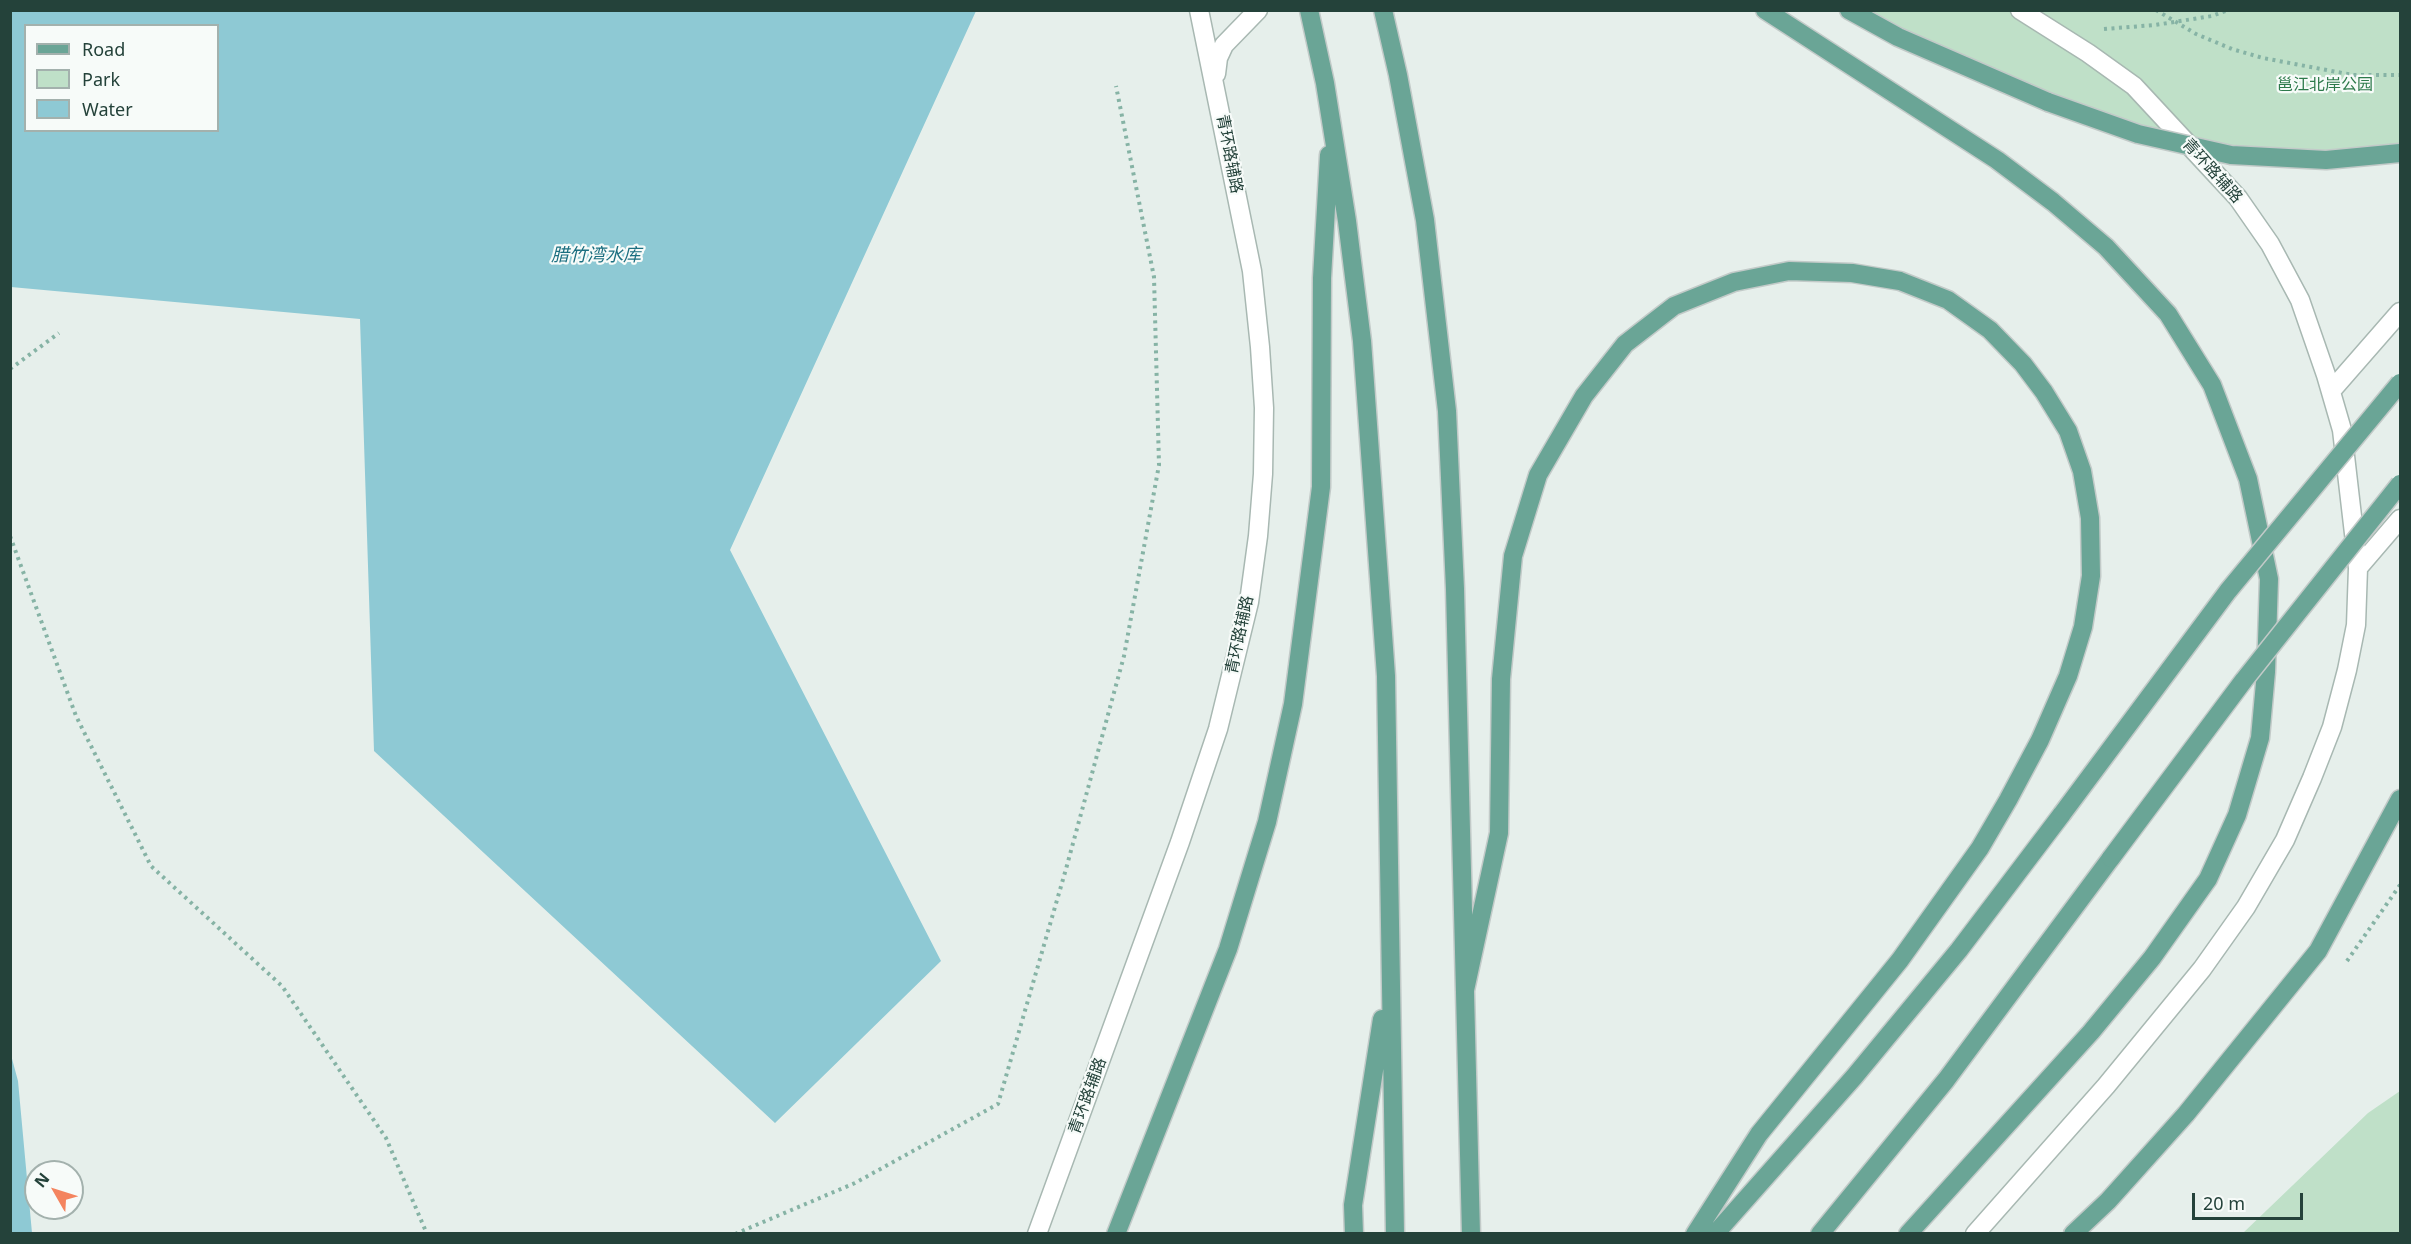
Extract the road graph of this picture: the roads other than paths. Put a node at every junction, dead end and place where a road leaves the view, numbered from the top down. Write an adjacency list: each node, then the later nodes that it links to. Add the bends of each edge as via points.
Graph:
1 (1199, 10): 8 (street, 青环路辅路)
2 (1258, 10): 8 (street, via 1224,45)
3 (1383, 10): 19 (main road, via 1425,220 1447,411)
4 (1765, 10): 28 (main road, via 1997,160 2053,202 2106,247 2168,314 2212,385 2248,479 2269,579 2260,738 2237,815 2208,879 2152,958 2091,1032)
5 (1849, 10): 10 (main road, bridge, via 1898,37 2048,102 2138,134 2231,155 2326,160)
6 (2020, 10): 13 (street, 青环路辅路, via 2134,86 2238,198 2270,244 2300,300)
7 (1310, 13): 9 (main road)
8 (1214, 82): 20 (street, 青环路辅路, via 1252,271 1260,347 1263,474 1249,602 1218,729)
9 (1331, 121): 18 (main road, via 1362,341 1385,652); 21 (main road, via 1322,278 1321,487 1293,704 1267,822 1228,949)
10 (2400, 153)
11 (2400, 312): 13 (street)
12 (2400, 383): 26 (main road, bridge, via 2228,591 1959,950 1854,1077)
13 (2331, 392): 16 (street, 青环路辅路, via 2342,430)
14 (2400, 484): 27 (main road, bridge, via 2251,670 1946,1080)
15 (2400, 519): 16 (street)
16 (2358, 568): 29 (street, 青环路辅路, via 2356,625 2335,716 2285,840 2246,907 2202,969 2106,1086)
17 (2400, 799): 30 (main road, via 2318,951 2186,1114 2108,1201)
18 (1390, 967): 22 (main road, via 1353,1205); 23 (main road)
19 (1466, 990): 24 (main road); 25 (main road, via 1499,833 1501,679 1513,556 1538,475 1584,396 1625,344 1674,306 1734,282 1789,271 1852,273 1900,281 1948,300 1990,330 2044,392 2068,431 2082,471 2090,518 2091,576 2083,627 2068,676 2040,740 1980,848 1900,960 1760,1134)
20 (1037, 1233)
21 (1116, 1233)
22 (1354, 1233)
23 (1395, 1233)
24 (1471, 1233)
25 (1695, 1233)
26 (1715, 1233)
27 (1820, 1233)
28 (1908, 1233)
29 (1975, 1233)
30 (2073, 1233)

